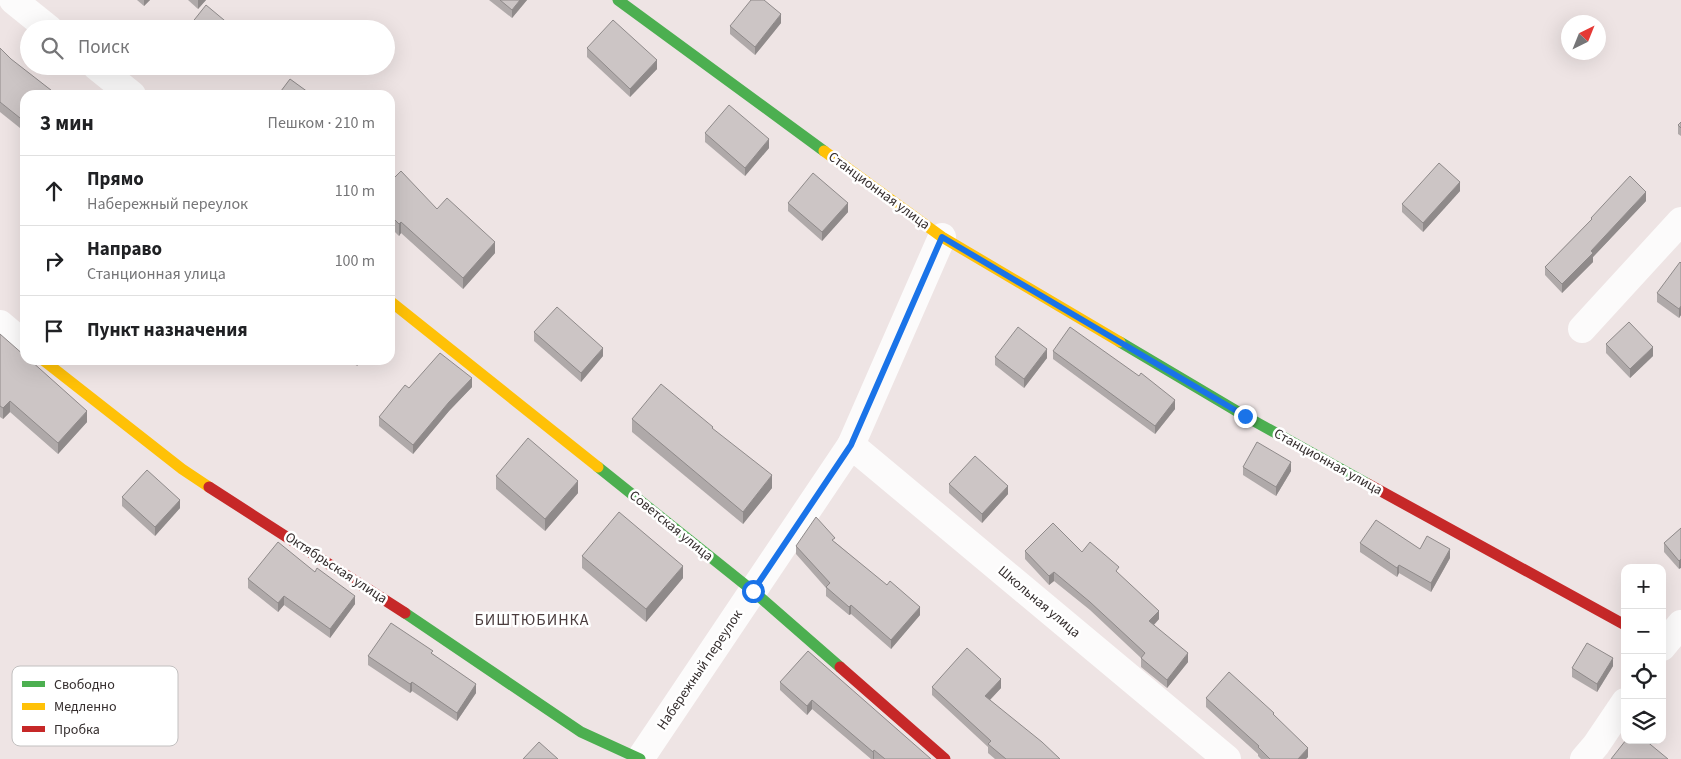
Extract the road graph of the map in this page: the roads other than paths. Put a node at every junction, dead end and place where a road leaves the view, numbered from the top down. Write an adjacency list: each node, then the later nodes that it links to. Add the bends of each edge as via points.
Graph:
1 (13, 0): 3 (street)
2 (618, 0): 7 (street, Станционная улица)
3 (38, 20)
4 (107, 75): 5 (street)
5 (126, 90)
6 (1681, 221): 10 (street)
7 (942, 237): 13 (street, Набережный переулок); 15 (street, Станционная улица, via 1245,416)
8 (395, 305): 14 (street, Советская улица)
9 (0, 324): 11 (street)
10 (1582, 329)
11 (20, 341)
12 (49, 365): 21 (street, Октябрьская улица, via 182,469 430,629 581,732)
13 (851, 445): 14 (street, Набережный переулок); 23 (street, Школьная улица)
14 (753, 591): 21 (street, Набережный переулок); 22 (street, Советская улица)
15 (1621, 623)
16 (1681, 624): 17 (street)
17 (1666, 641)
18 (1666, 648): 19 (street)
19 (1681, 656)
20 (1621, 708): 24 (street)
21 (640, 759)
22 (945, 759)
23 (1227, 759)
24 (1584, 759)

